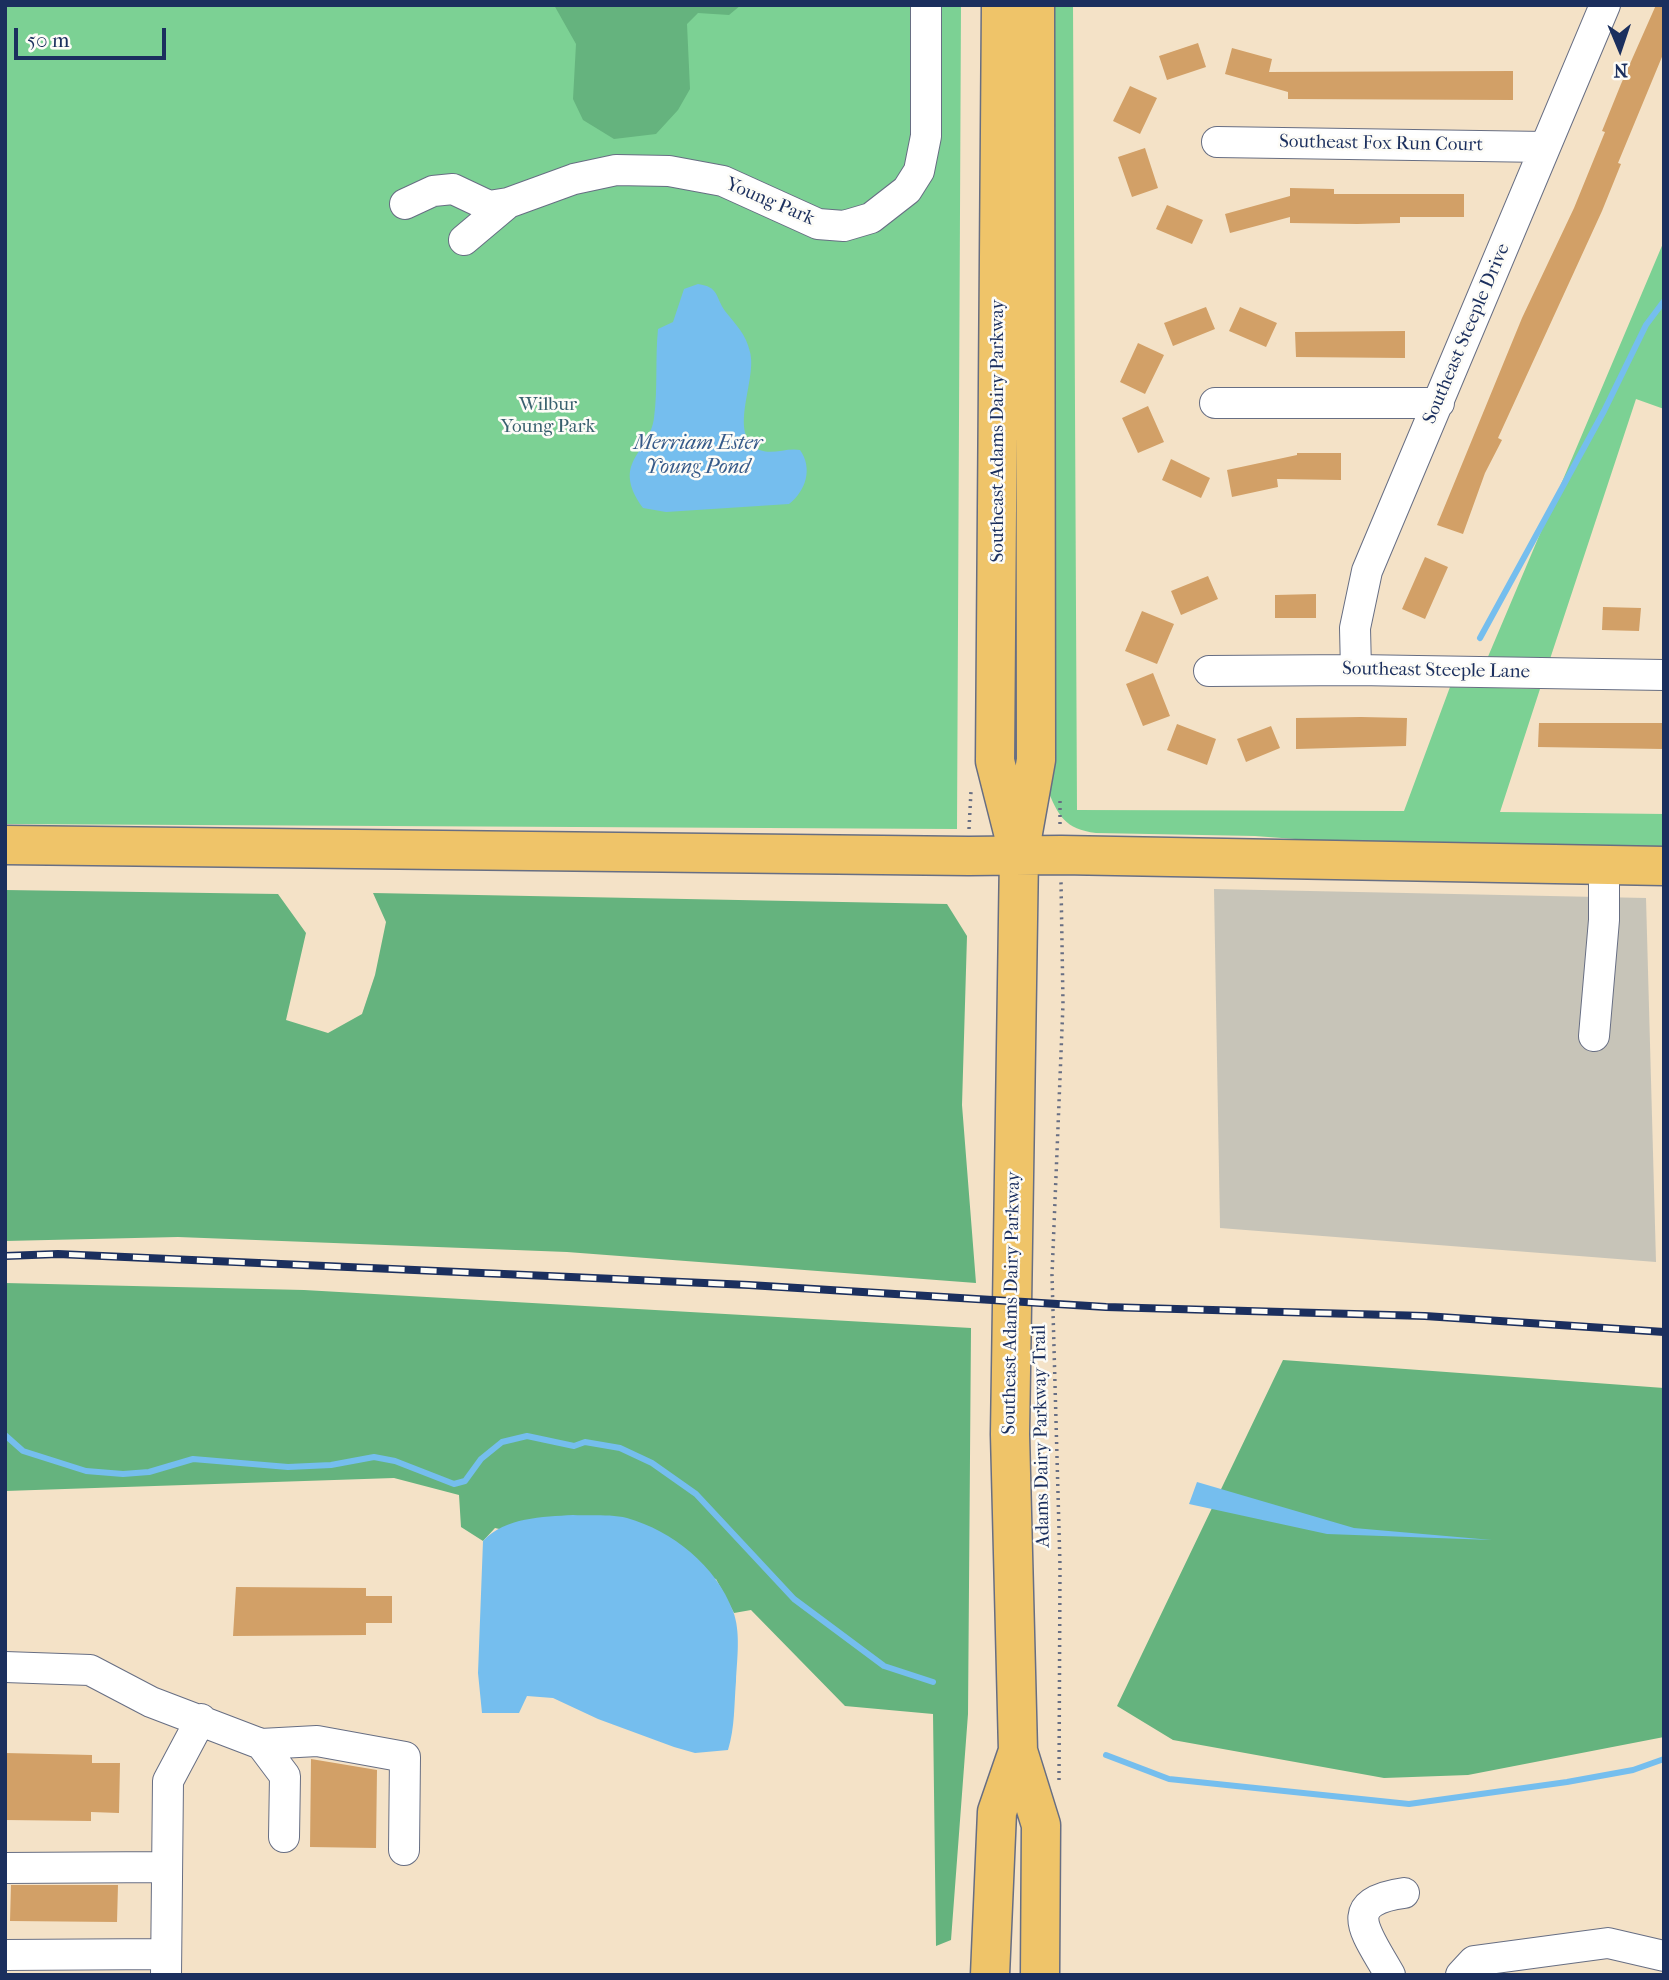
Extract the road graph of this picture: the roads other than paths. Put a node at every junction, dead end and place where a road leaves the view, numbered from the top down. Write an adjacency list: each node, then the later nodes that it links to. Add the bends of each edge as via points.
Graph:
1 (926, 5): 7 (street, Young Park, via 926,136 919,171 908,190 871,218 844,226 818,225 723,181 669,171 616,170)
2 (1001, 5): 16 (main road, Southeast Adams Dairy Parkway, via 995,761)
3 (1035, 5): 16 (main road, Southeast Adams Dairy Parkway, via 1037,760)
4 (1605, 5): 6 (street, Southeast Steeple Drive)
5 (1217, 142): 6 (street, Southeast Fox Run Court)
6 (1545, 147): 11 (street, Southeast Steeple Drive)
7 (508, 203): 8 (street, Young Park, via 489,206 453,189 433,191); 9 (street)
8 (405, 204)
9 (464, 240)
10 (1215, 403): 11 (street)
11 (1439, 403): 12 (street, Southeast Steeple Drive, via 1367,571 1355,628)
12 (1356, 670): 13 (street, Southeast Steeple Lane); 14 (street, Southeast Steeple Lane)
13 (1209, 671)
14 (1664, 675)
15 (5, 845): 16 (main road)
16 (1019, 855): 17 (main road); 23 (main road, Southeast Adams Dairy Parkway, via 1010,1434)
17 (1604, 864): 18 (main road); 19 (street)
18 (1664, 866)
19 (1594, 1036)
20 (5, 1667): 21 (street, via 90,1670 151,1702)
21 (201, 1719): 22 (street); 26 (street, via 168,1781)
22 (261, 1744): 24 (street, via 285,1776); 25 (street, via 317,1741 405,1757)
23 (1018, 1751): 32 (main road, Southeast Adams Dairy Parkway, via 997,1812); 33 (main road, Southeast Adams Dairy Parkway, via 1041,1825)
24 (284, 1837)
25 (404, 1850)
26 (167, 1867): 27 (street); 31 (street)
27 (5, 1868)
28 (1404, 1893): 34 (street, via 1380,1896 1367,1904 1363,1913 1363,1923)
29 (5, 1955): 31 (street)
30 (1664, 1956): 35 (street, via 1608,1943 1474,1961)
31 (166, 1964)
32 (990, 1975)
33 (1040, 1975)
34 (1390, 1975)
35 (1461, 1975)

